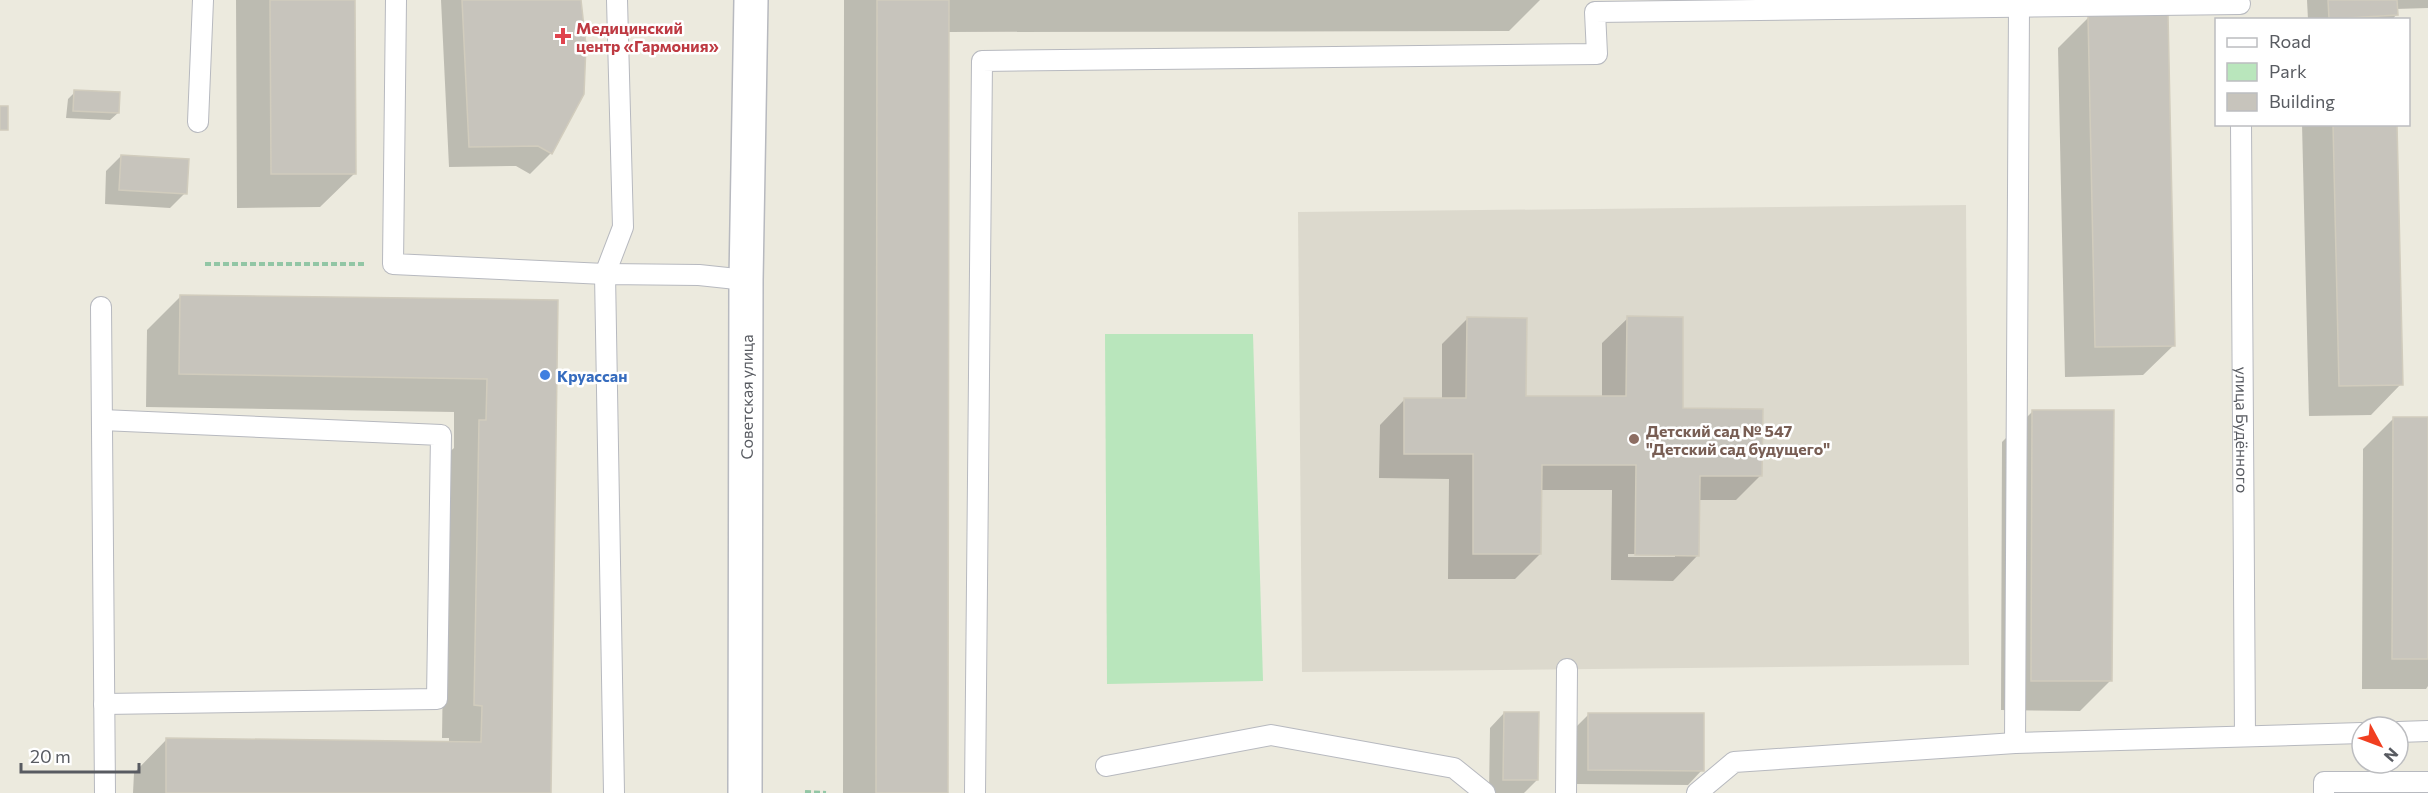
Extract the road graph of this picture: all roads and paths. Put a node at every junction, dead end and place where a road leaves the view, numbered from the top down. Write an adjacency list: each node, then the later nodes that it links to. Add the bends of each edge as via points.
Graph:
1 (204, 0): 7 (lane)
2 (396, 0): 10 (lane)
3 (617, 0): 11 (lane, via 623,227)
4 (751, 0): 12 (street, Советская улица)
5 (2019, 6): 6 (lane); 21 (lane); 30 (lane, via 1595,12 1597,54 982,61)
6 (2240, 8)
7 (198, 122)
8 (2241, 126): 20 (lane, улица Будённого)
9 (205, 264): 10 (path)
10 (393, 264): 11 (lane)
11 (605, 274): 12 (lane); 27 (lane)
12 (746, 280): 28 (street, Советская улица)
13 (101, 307): 14 (lane)
14 (102, 420): 16 (lane); 16 (lane, via 441,435 437,699)
15 (1567, 669): 32 (lane)
16 (104, 704): 26 (lane)
17 (2428, 731): 18 (lane)
18 (2410, 732)
19 (2350, 733): 20 (lane)
20 (2245, 736): 21 (lane)
21 (2014, 743): 24 (lane, via 1734,762)
22 (1106, 766): 31 (lane, via 1271,735 1454,768)
23 (2428, 782): 33 (lane, via 2324,782)
24 (1703, 791)
25 (805, 792): 29 (path)
26 (105, 793)
27 (614, 793)
28 (745, 793)
29 (826, 793)
30 (975, 793)
31 (1485, 793)
32 (1566, 793)
33 (2324, 793)

